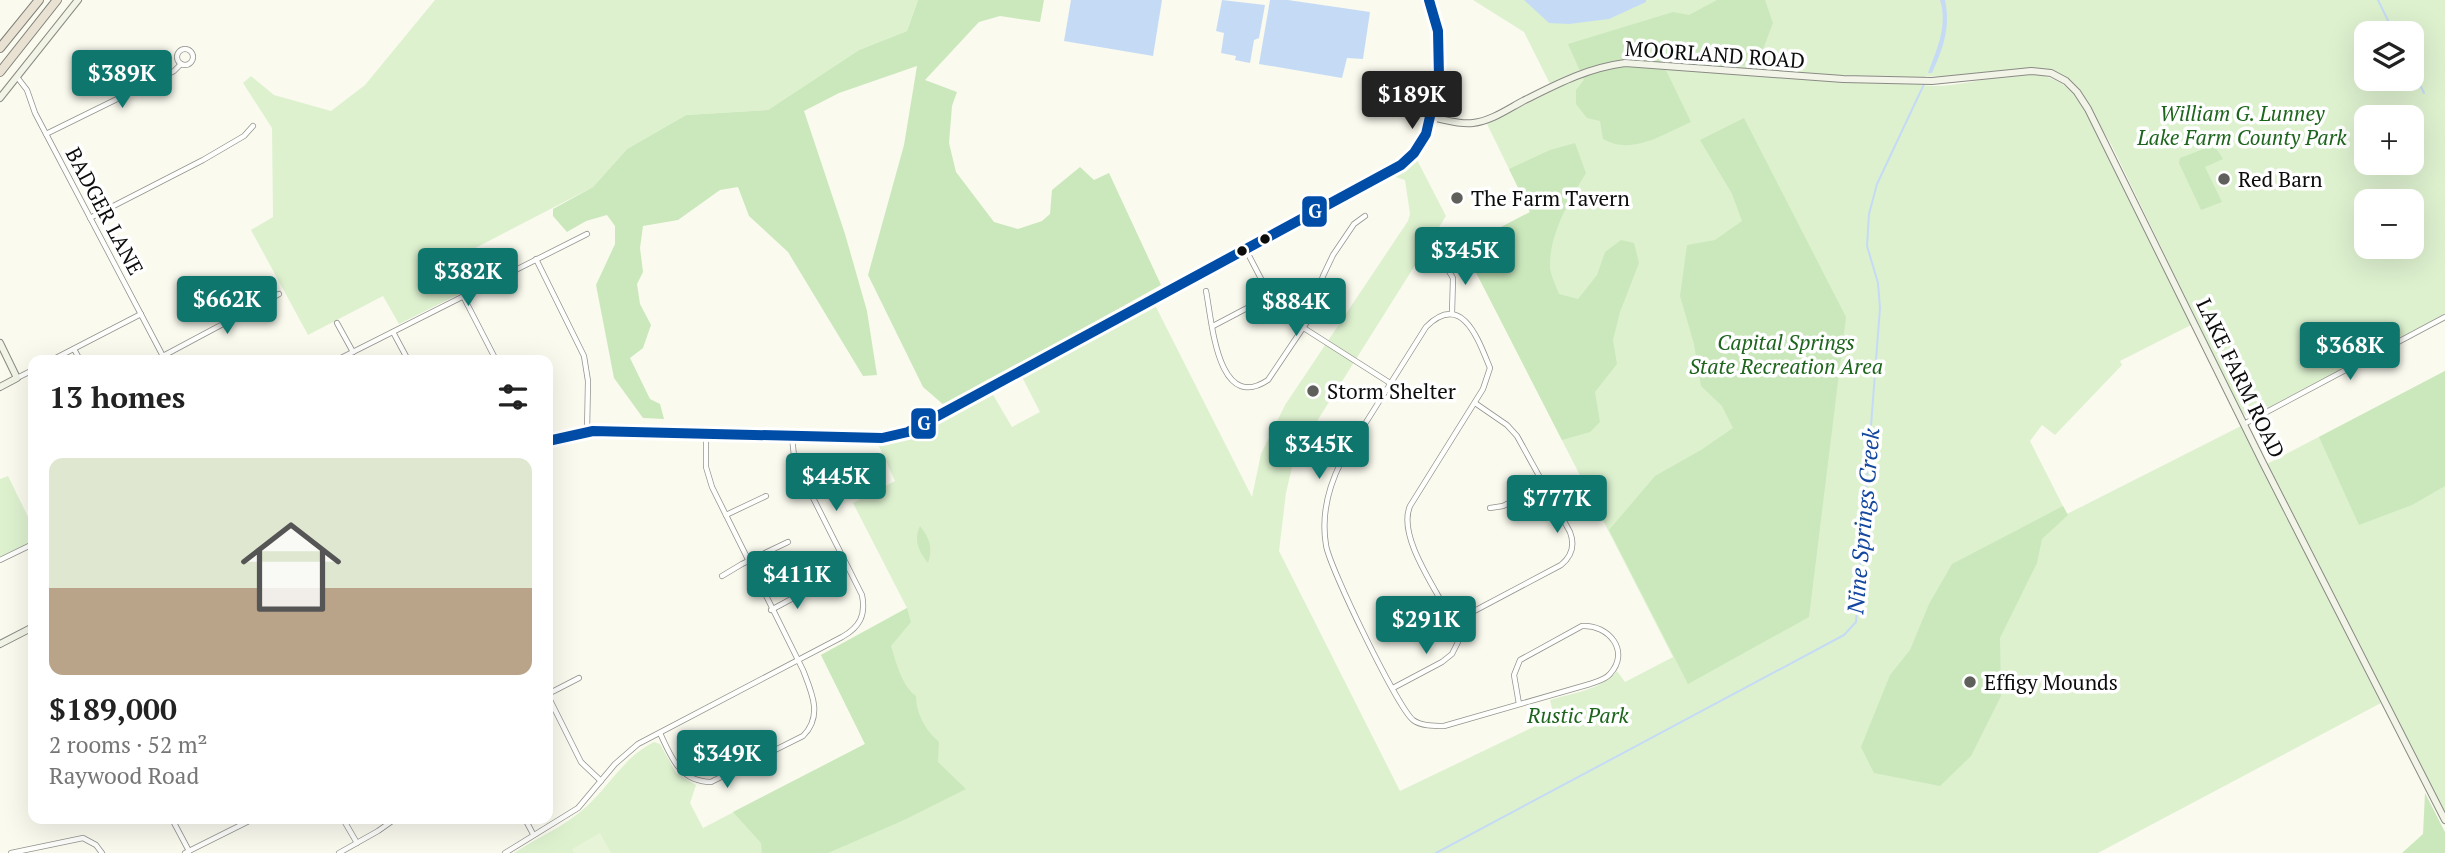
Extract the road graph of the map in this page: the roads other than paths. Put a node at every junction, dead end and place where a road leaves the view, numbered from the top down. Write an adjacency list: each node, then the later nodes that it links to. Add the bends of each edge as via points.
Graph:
1 (39, 0): 5 (highway)
2 (57, 0): 7 (highway)
3 (78, 0): 8 (street)
4 (1429, 0): 11 (street, via 1440,60)
5 (0, 47)
6 (181, 64): 13 (street)
7 (0, 72)
8 (17, 77): 10 (street); 13 (street, BADGER LANE)
9 (1927, 81): 11 (street, MOORLAND ROAD, via 1795,77 1625,63 1574,75 1476,123); 46 (street, LAKE FARM ROAD, via 2031,71 2050,73 2077,92)
10 (0, 98)
11 (1430, 117): 17 (street, via 1426,134 1401,165)
12 (253, 127): 15 (street, via 214,154)
13 (46, 134): 15 (street, BADGER LANE)
14 (1365, 216): 29 (street, via 1333,255)
15 (90, 218): 24 (street, BADGER LANE)
16 (587, 234): 18 (street)
17 (1246, 250): 23 (street); 49 (street, via 908,432 882,439)
18 (536, 259): 22 (street); 47 (street, via 584,356)
19 (1447, 268): 25 (street, via 1453,278)
20 (1206, 291): 28 (street)
21 (279, 294): 37 (street)
22 (463, 296): 30 (street); 40 (street)
23 (1270, 296): 28 (street); 29 (street)
24 (141, 314): 32 (street); 36 (street, BADGER LANE)
25 (1452, 314): 43 (street, via 1436,317 1426,327); 45 (street, via 1470,325 1490,368)
26 (2445, 317): 46 (street)
27 (337, 323): 33 (street)
28 (1213, 326): 29 (street, via 1224,369 1243,387 1268,380)
29 (1303, 328): 43 (street)
30 (393, 332): 33 (street); 39 (street)
31 (0, 343): 42 (street)
32 (74, 349): 34 (street); 35 (street)
33 (353, 352): 38 (street)
34 (62, 355)
35 (77, 355)
36 (162, 355)
37 (169, 355)
38 (347, 355)
39 (405, 355)
40 (493, 355)
41 (28, 372): 42 (street)
42 (17, 378): 44 (street)
43 (1390, 383): 67 (street, via 1335,474 1324,524 1332,569)
44 (0, 387)
45 (1475, 403): 51 (street, via 1514,431); 62 (street, via 1407,513 1413,545)
46 (2244, 424): 73 (street, LAKE FARM ROAD)
47 (587, 432): 48 (street); 50 (street)
48 (706, 434): 49 (street); 54 (street, via 707,472)
49 (792, 436): 65 (street, via 800,472 864,607 852,632)
50 (553, 440)
51 (1545, 485): 53 (street); 62 (street, via 1570,532 1569,557 1461,618)
52 (766, 496): 54 (street)
53 (1490, 508)
54 (726, 515): 58 (street)
55 (788, 542): 58 (street)
56 (28, 546): 57 (street)
57 (0, 560)
58 (748, 562): 59 (street); 61 (street)
59 (722, 576)
60 (810, 589): 61 (street)
61 (771, 610): 65 (street)
62 (1457, 625): 67 (street, via 1456,647 1447,659)
63 (28, 630): 64 (street)
64 (0, 644)
65 (798, 662): 71 (street); 71 (street, via 815,705 811,727 785,746 711,782 694,780 681,771)
66 (579, 678): 68 (street)
67 (1393, 688): 69 (street, via 1409,715 1423,724 1444,726)
68 (553, 692)
69 (1519, 704): 69 (street, via 1609,676 1618,659 1615,641 1601,628 1582,626 1520,660 1514,675)
70 (553, 705): 72 (street, via 581,762)
71 (660, 733): 72 (street, via 626,754)
72 (601, 781): 74 (street, via 578,808)
73 (2445, 820)
74 (553, 822)
75 (174, 824): 83 (street)
76 (243, 824): 83 (street)
77 (346, 824): 82 (street)
78 (387, 824): 82 (street)
79 (528, 824): 81 (street)
80 (550, 824): 81 (street)
81 (533, 834): 87 (street)
82 (357, 843): 86 (street)
83 (187, 852)
84 (11, 853): 85 (street, via 83,838)
85 (102, 853)
86 (339, 853)
87 (505, 853)

